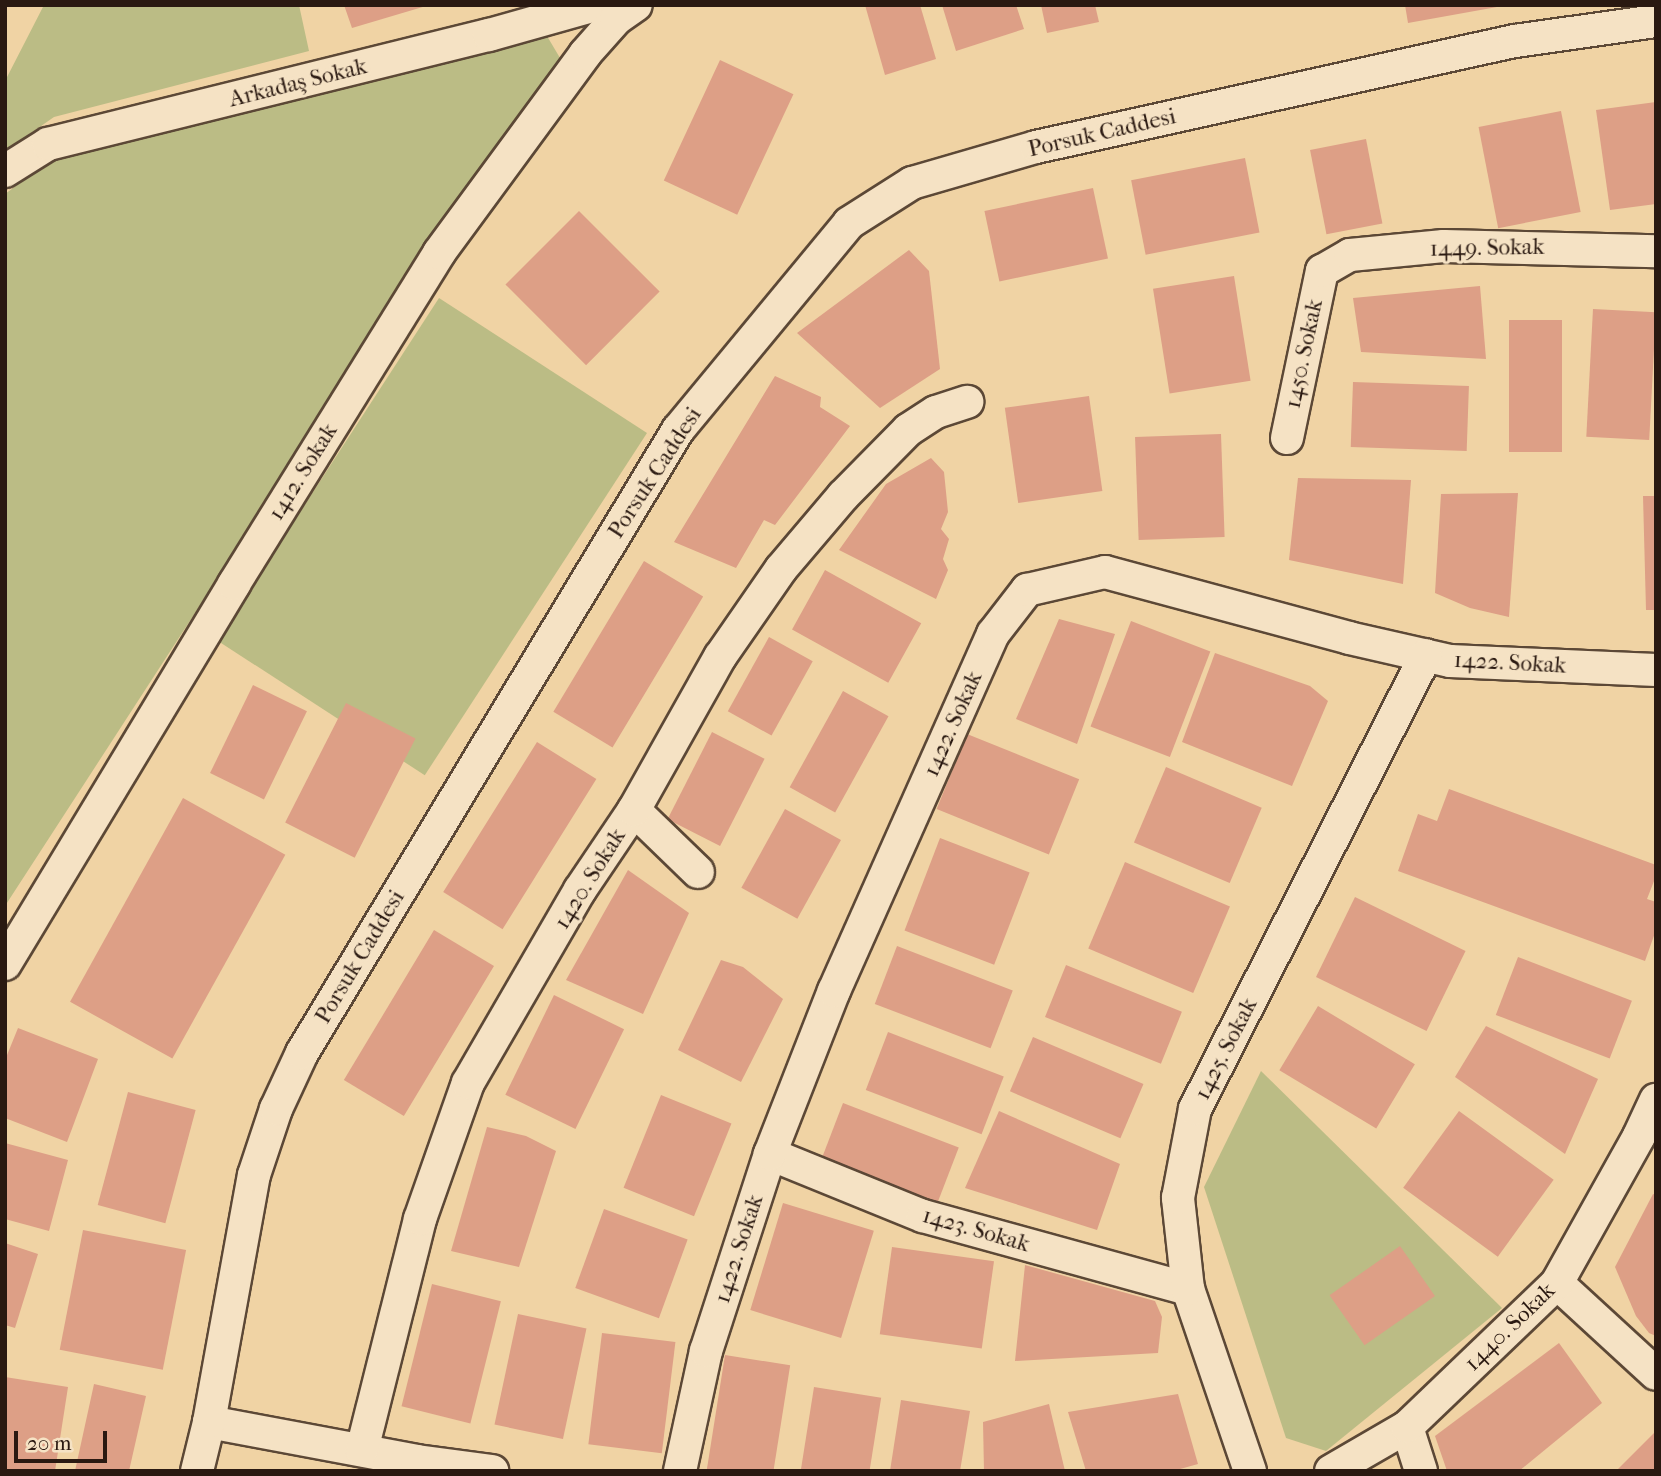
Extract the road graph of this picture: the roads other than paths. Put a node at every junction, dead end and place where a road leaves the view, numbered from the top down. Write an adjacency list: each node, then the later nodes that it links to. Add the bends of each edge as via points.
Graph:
1 (596, 5): 4 (street, Arkadaş Sokak, via 48,144)
2 (636, 5): 13 (street, 1412. Sokak, via 616,19 585,54 439,253)
3 (1656, 21): 20 (street, Porsuk Caddesi, via 1515,41 1037,147 912,183 849,223 678,430 302,1053 276,1109 254,1175)
4 (5, 172)
5 (1656, 251): 6 (street, 1449. Sokak, via 1444,246 1350,255)
6 (1322, 271): 8 (street, 1450. Sokak)
7 (967, 402): 11 (street, 1420. Sokak, via 936,412 908,430 781,569 720,657)
8 (1287, 438)
9 (1426, 656): 10 (street, 1422. Sokak, via 1450,661); 16 (street, 1422. Sokak, via 1105,572 1027,590 993,634 834,991); 18 (street, 1425. Sokak, via 1195,1110 1178,1198)
10 (1656, 670)
11 (634, 810): 12 (street); 22 (street, 1420. Sokak, via 580,890 468,1083 420,1219)
12 (698, 872)
13 (5, 964)
14 (1656, 1100): 15 (street, 1440. Sokak)
15 (1647, 1138): 17 (street, 1440. Sokak)
16 (770, 1154): 18 (street, 1423. Sokak, via 923,1216); 25 (street, 1422. Sokak, via 706,1351)
17 (1557, 1283): 19 (street); 21 (street, 1440. Sokak)
18 (1188, 1289): 26 (street, 1425. Sokak)
19 (1656, 1374)
20 (209, 1423): 22 (street); 23 (street, Porsuk Caddesi)
21 (1407, 1427): 27 (street, 1440. Sokak); 28 (street)
22 (362, 1450): 24 (street)
23 (197, 1471)
24 (492, 1471)
25 (680, 1471)
26 (1250, 1471)
27 (1331, 1471)
28 (1421, 1471)

